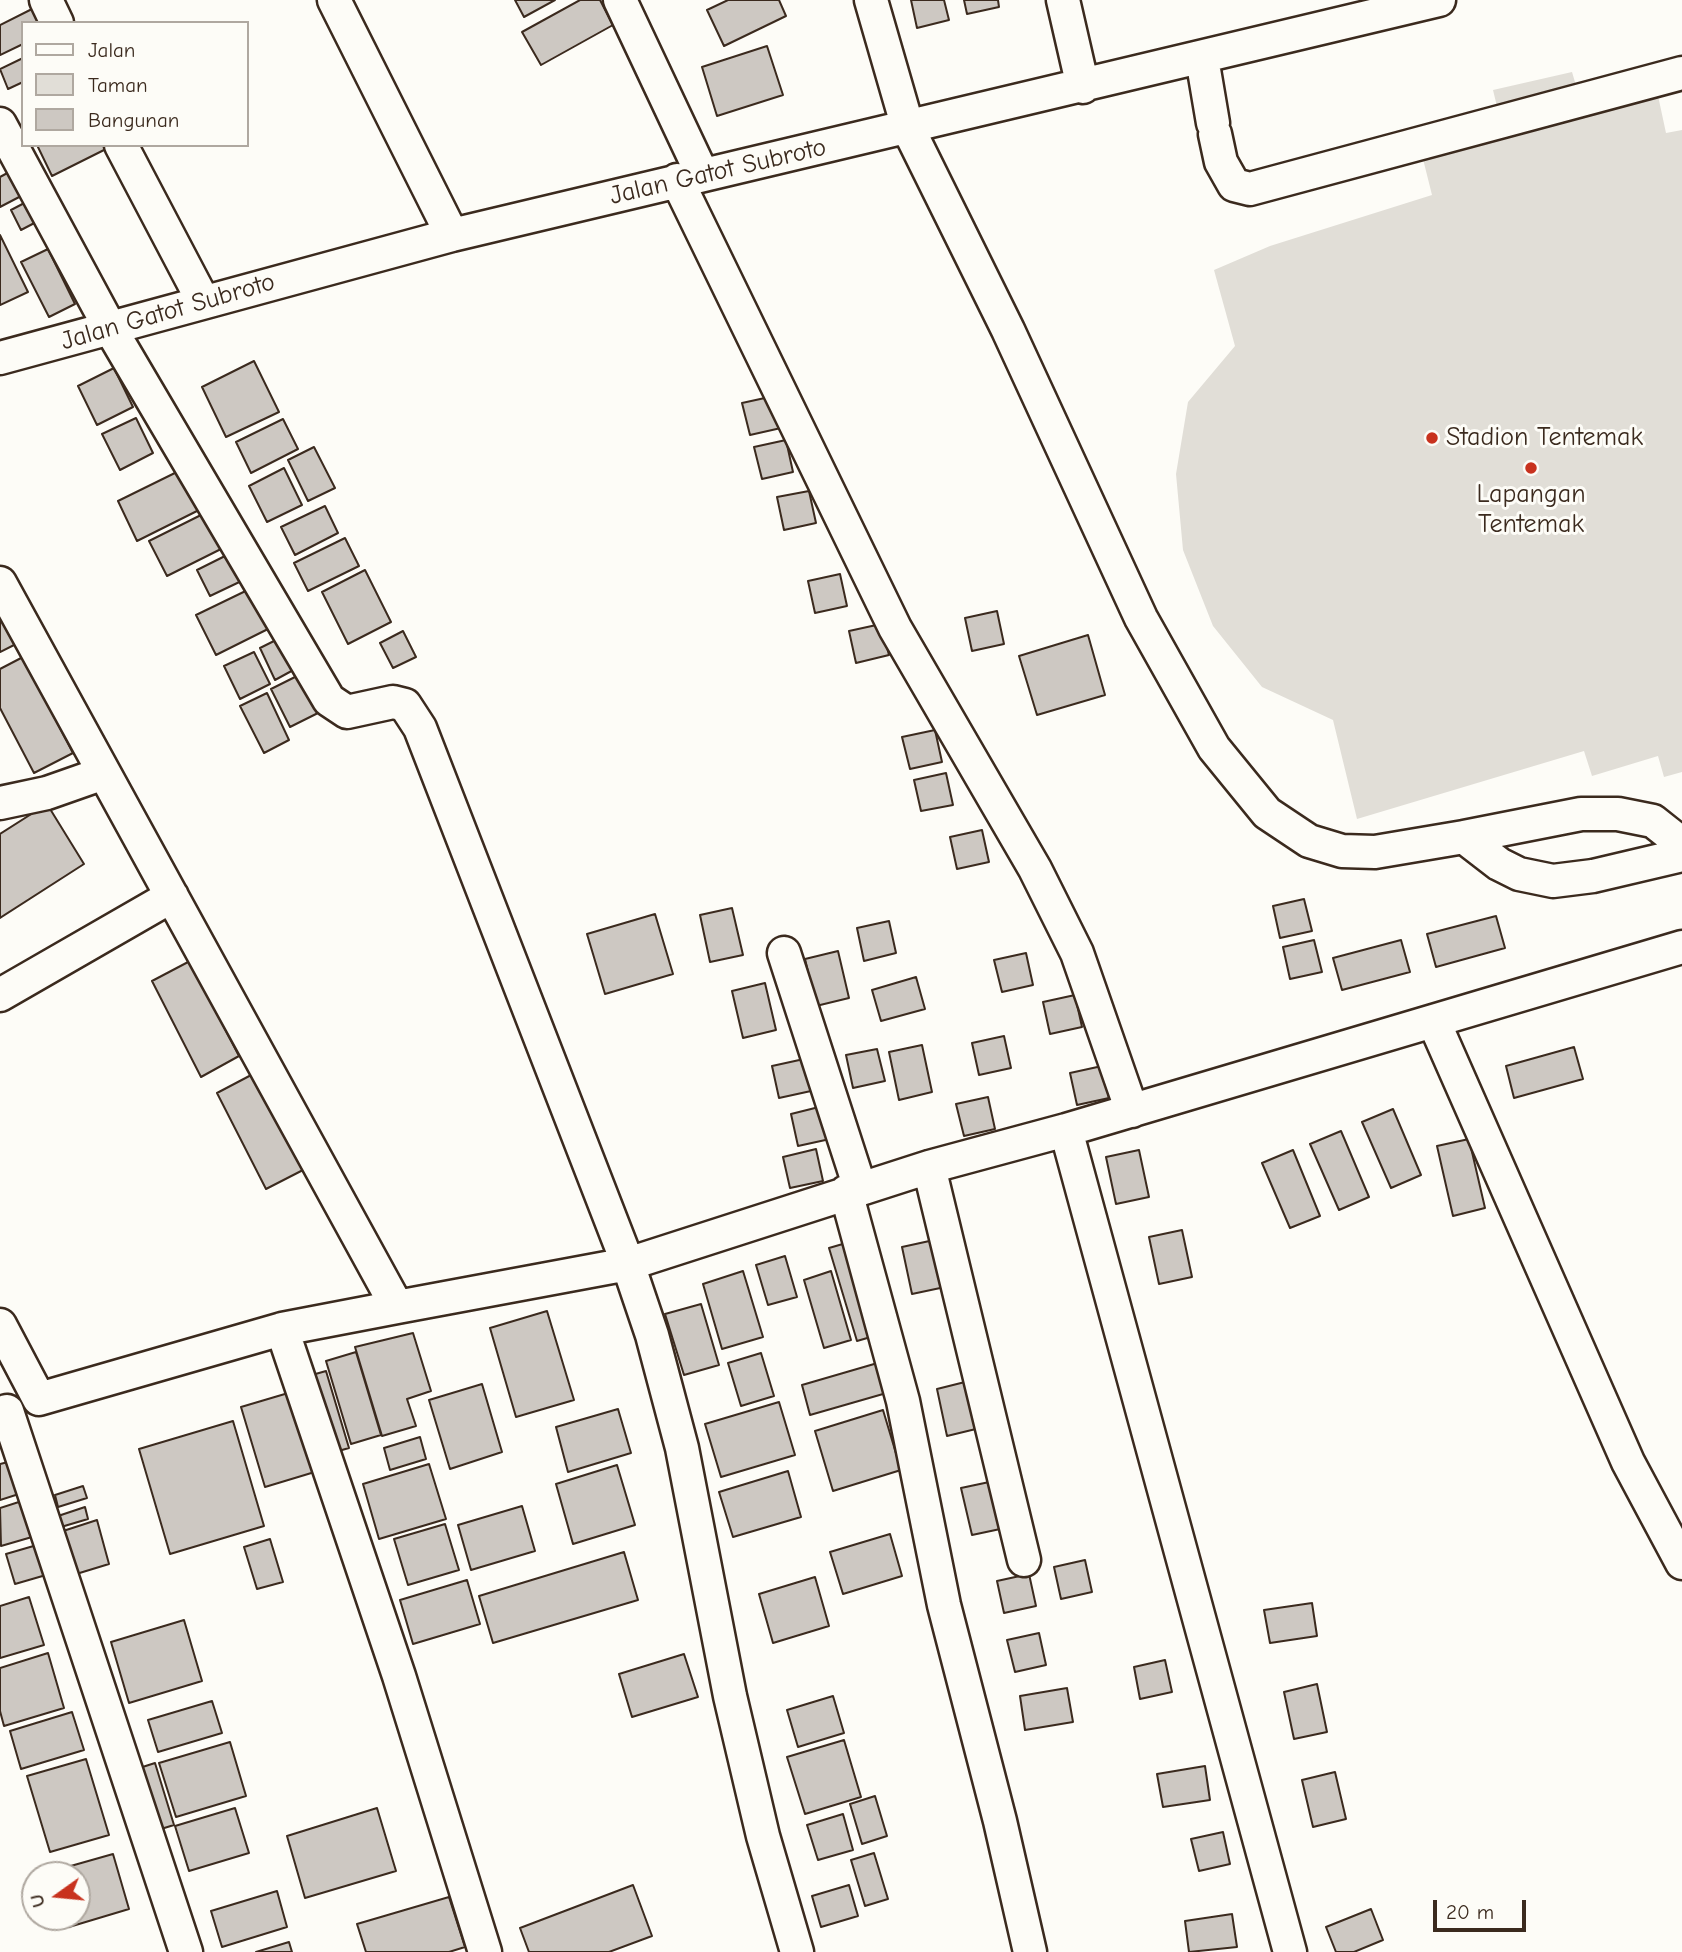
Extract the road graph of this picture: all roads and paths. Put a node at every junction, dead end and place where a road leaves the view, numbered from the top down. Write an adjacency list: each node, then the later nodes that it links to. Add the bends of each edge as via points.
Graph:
1 (46, 0): 7 (street)
2 (334, 0): 15 (street)
3 (620, 0): 14 (street)
4 (871, 0): 12 (street)
5 (1063, 0): 10 (street)
6 (1439, 0): 8 (street, Jalan Gatot Subroto)
7 (56, 21)
8 (1202, 58): 9 (street, via 1221,162 1234,185 1250,189); 10 (street, Jalan Gatot Subroto)
9 (1682, 73)
10 (1083, 87): 12 (street, Jalan Gatot Subroto)
11 (0, 124): 17 (street)
12 (908, 128): 14 (street, Jalan Gatot Subroto); 22 (street, via 1008,330 1141,618 1214,748 1268,813 1309,841 1342,851 1375,852)
13 (122, 147): 16 (street)
14 (689, 177): 15 (street, Jalan Gatot Subroto); 30 (street, via 895,628 1035,869 1077,953)
15 (452, 235): 16 (street, Jalan Gatot Subroto)
16 (203, 301): 17 (street, Jalan Gatot Subroto)
17 (110, 328): 18 (street, Jalan Gatot Subroto); 34 (street, via 329,700 347,712 393,702 412,713)
18 (0, 358)
19 (0, 583): 20 (street)
20 (104, 774): 21 (street); 25 (street)
21 (0, 803)
22 (1464, 837): 23 (street, via 1581,814 1618,814 1653,821); 24 (street, via 1519,874 1553,881)
23 (1682, 844)
24 (1682, 855)
25 (172, 896): 28 (street); 35 (street)
26 (1682, 947): 29 (street)
27 (784, 953): 33 (street)
28 (0, 995)
29 (1434, 1022): 30 (street); 41 (street, via 1628,1462)
30 (1132, 1111): 31 (street)
31 (1066, 1130): 32 (street); 46 (street)
32 (929, 1167): 33 (street); 40 (street)
33 (853, 1190): 34 (street); 45 (street, via 903,1401 944,1605)
34 (628, 1264): 35 (street); 44 (street, via 653,1335 682,1448 730,1696 763,1836)
35 (397, 1307): 37 (street)
36 (0, 1325): 38 (street)
37 (282, 1329): 38 (street); 43 (street, via 399,1676)
38 (40, 1399): 39 (street)
39 (3, 1412): 42 (street)
40 (1024, 1560)
41 (1682, 1563)
42 (187, 1952)
43 (485, 1952)
44 (797, 1952)
45 (1030, 1952)
46 (1290, 1952)

